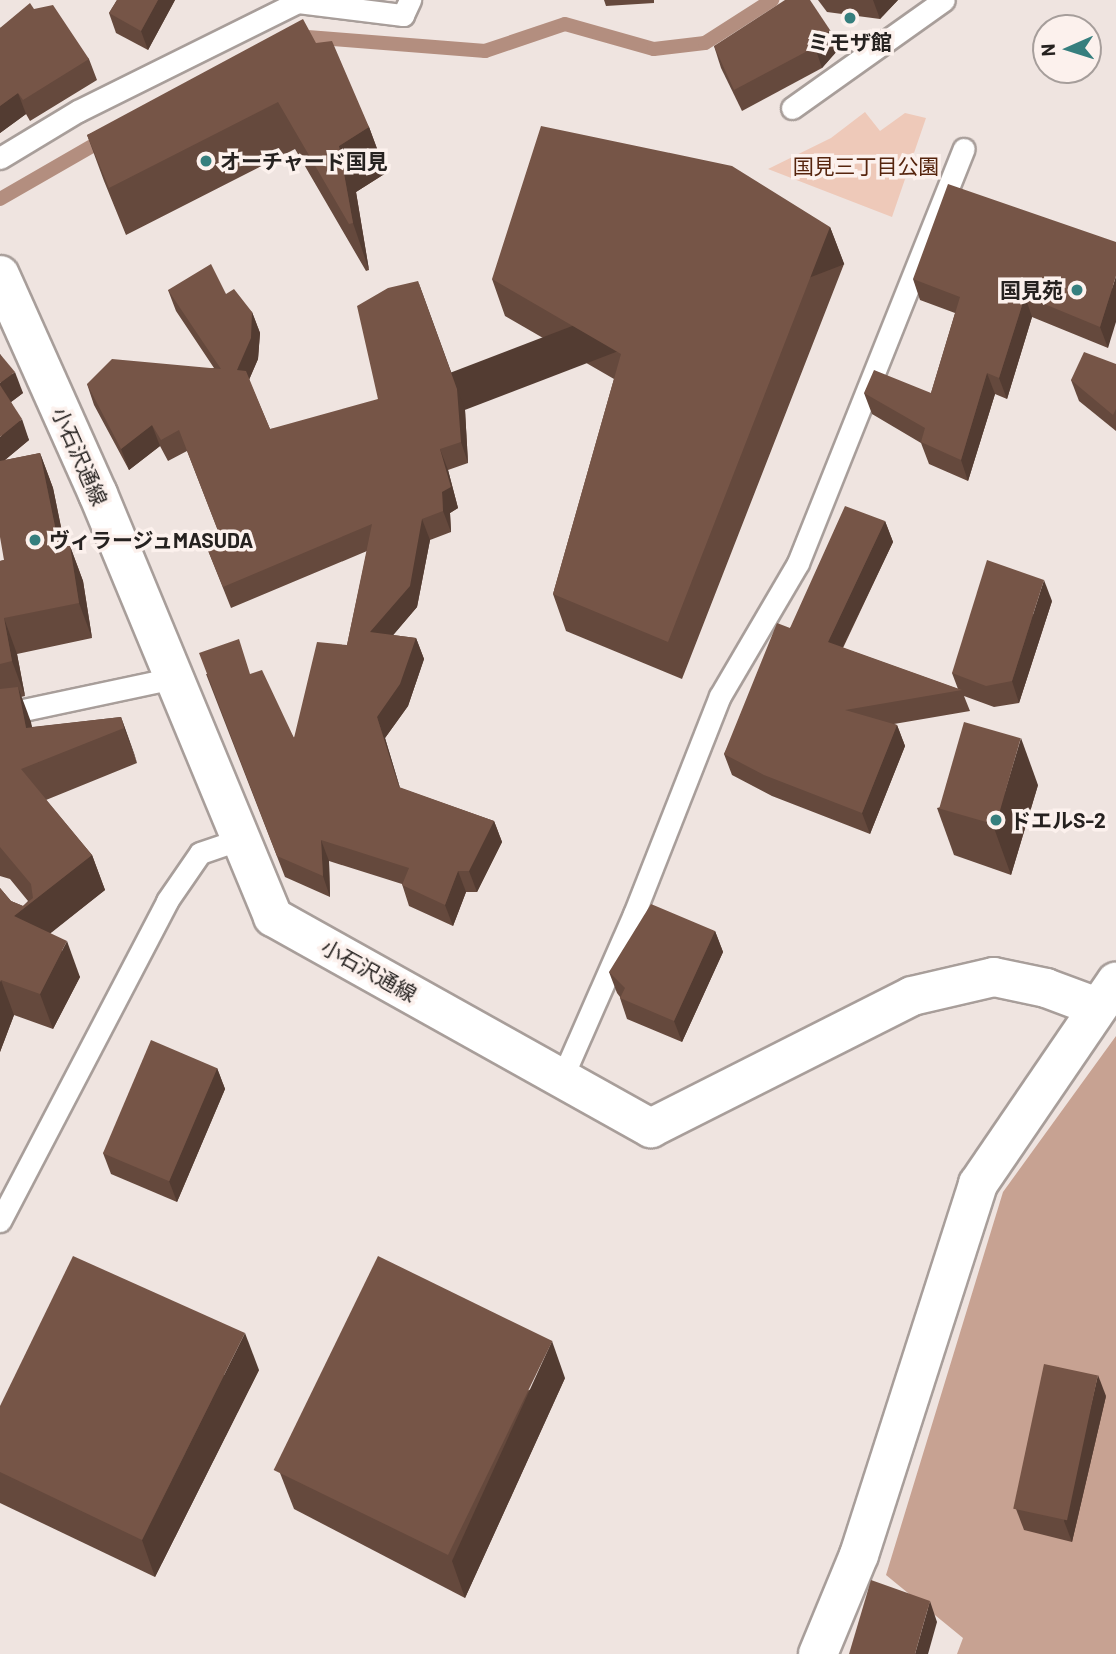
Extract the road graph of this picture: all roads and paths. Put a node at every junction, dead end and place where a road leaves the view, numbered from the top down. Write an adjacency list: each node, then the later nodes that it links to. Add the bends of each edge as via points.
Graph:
1 (410, 0): 5 (lane, via 403,15 298,2 78,111)
2 (944, 0): 3 (lane)
3 (792, 108)
4 (964, 149): 11 (lane, via 798,563 720,696 634,914)
5 (0, 158)
6 (0, 275): 7 (street, 小石沢通線)
7 (174, 678): 8 (lane); 9 (street, 小石沢通線)
8 (0, 715)
9 (241, 839): 11 (street, 小石沢通線, via 273,917); 12 (lane, via 200,853 167,901)
10 (1106, 995): 11 (street, 小石沢通線, via 994,977 912,996 651,1128); 13 (street, via 978,1184 859,1555)
11 (562, 1078)
12 (0, 1221)
13 (818, 1654)

